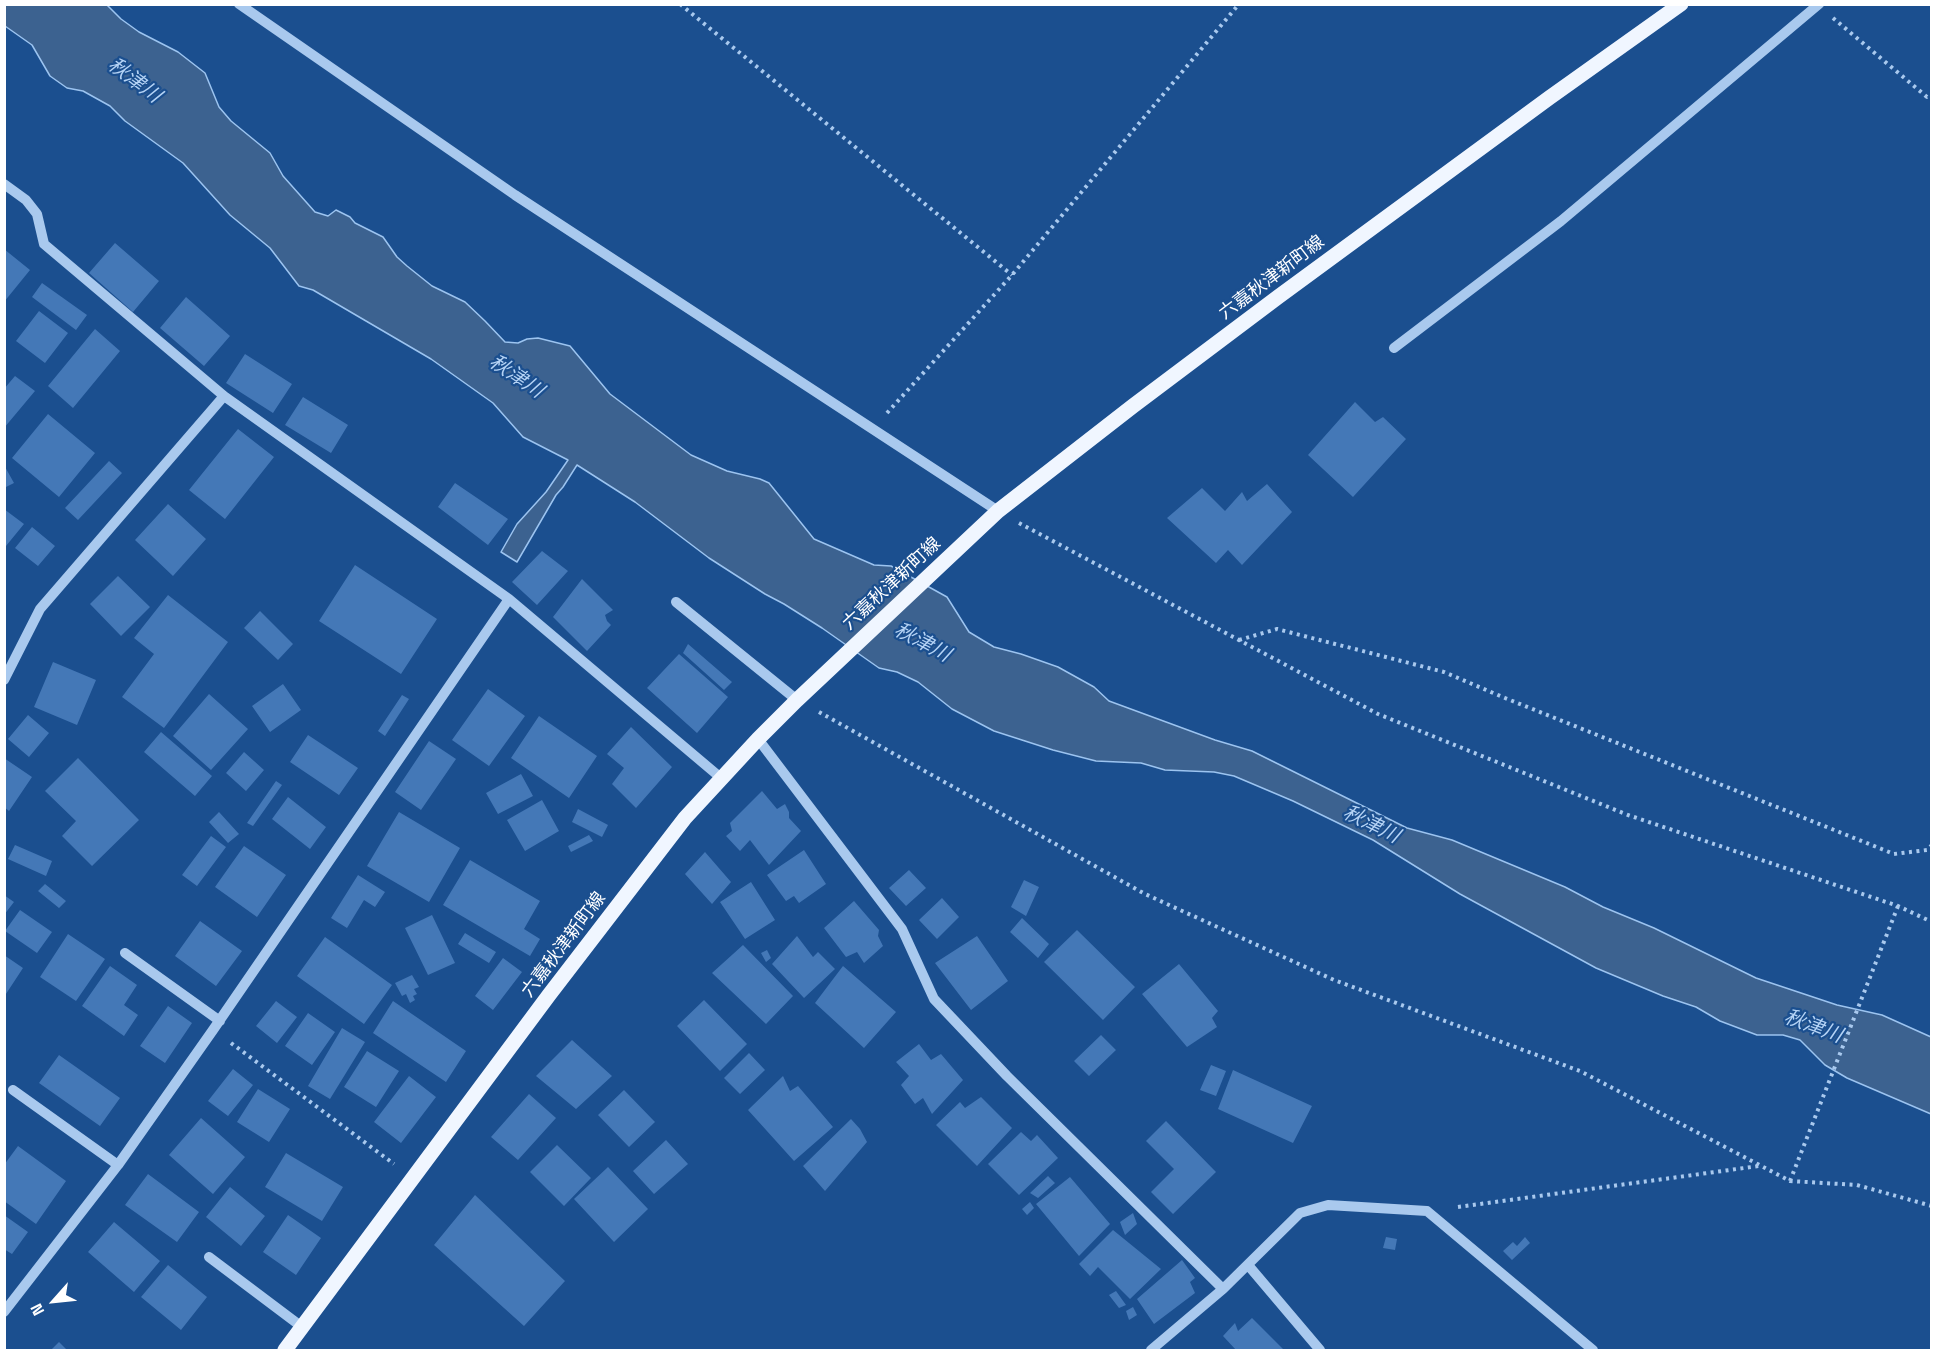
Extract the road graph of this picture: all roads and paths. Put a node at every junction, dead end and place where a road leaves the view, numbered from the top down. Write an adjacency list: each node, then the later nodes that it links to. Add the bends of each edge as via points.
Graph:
1 (239, 4): 11 (street, via 514,195)
2 (680, 4): 8 (path)
3 (1239, 4): 8 (path)
4 (1681, 4): 12 (main road, 六嘉秋津新町線, via 1269,303)
5 (1818, 5): 6 (path, via 1927,98); 9 (street, via 1561,221)
6 (1932, 95)
7 (4, 184): 10 (street, via 37,214 44,244)
8 (1012, 275): 11 (path)
9 (1394, 348)
10 (224, 396): 13 (street); 16 (street, via 40,609)
11 (872, 429): 12 (street)
12 (998, 512): 15 (path); 17 (main road, 六嘉秋津新町線)
13 (509, 599): 19 (street); 24 (street)
14 (676, 602): 17 (street)
15 (1239, 640): 20 (path, via 1277,629 1444,672 1894,854 1927,850); 21 (path, via 1378,714 1628,815)
16 (4, 680)
17 (797, 700): 18 (main road, 六嘉秋津新町線); 27 (path, via 1145,894 1334,980 1580,1071)
18 (758, 739): 19 (main road, 六嘉秋津新町線); 34 (street, via 902,929 934,999)
19 (721, 778): 28 (main road, 六嘉秋津新町線, via 685,818)
20 (1932, 845)
21 (1898, 906): 22 (path); 29 (path)
22 (1932, 922)
23 (125, 953): 24 (street)
24 (217, 1025): 26 (street); 28 (path)
25 (13, 1090): 26 (street)
26 (118, 1165): 35 (street)
27 (1761, 1166): 29 (path); 31 (path)
28 (413, 1178): 36 (main road, 六嘉秋津新町線)
29 (1790, 1181): 30 (path, via 1857,1185)
30 (1932, 1206)
31 (1427, 1211): 33 (street, via 1328,1205 1300,1213); 40 (street)
32 (209, 1257): 36 (street)
33 (1248, 1265): 34 (street); 39 (street)
34 (1223, 1289): 38 (street)
35 (4, 1312)
36 (302, 1328): 37 (main road, 六嘉秋津新町線)
37 (285, 1350)
38 (1151, 1350)
39 (1320, 1350)
40 (1593, 1350)

